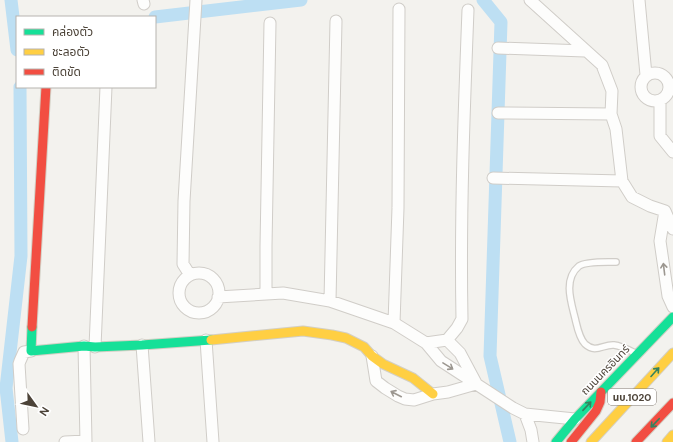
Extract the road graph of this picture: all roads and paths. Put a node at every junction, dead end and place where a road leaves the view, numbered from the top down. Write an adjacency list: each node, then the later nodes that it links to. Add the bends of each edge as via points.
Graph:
1 (196, 0): 23 (street, via 184,201 183,264)
2 (530, 0): 9 (street)
3 (640, 0): 10 (street)
4 (399, 9): 29 (street, via 398,208)
5 (468, 10): 31 (street, via 463,142 462,319)
6 (336, 21): 26 (street)
7 (270, 23): 24 (street)
8 (498, 48): 9 (street)
9 (585, 51): 16 (street, via 602,65 612,91)
10 (646, 75): 11 (street, via 659,73); 14 (street, via 641,82 641,92 650,101)
11 (671, 82): 14 (street, via 667,95)
12 (46, 88): 35 (street)
13 (106, 88): 34 (street)
14 (660, 101): 17 (street, via 660,136)
15 (498, 113): 16 (street)
16 (611, 114): 19 (street, via 616,129)
17 (673, 152)
18 (492, 178): 19 (street)
19 (622, 181): 20 (street, via 632,197)
20 (665, 211): 21 (street); 27 (street, one-way to 20, via 668,296 660,241)
21 (673, 229)
22 (616, 262): 37 (lane, via 580,266 573,274 569,285 570,301 584,343 592,349 612,345)
23 (190, 275): 25 (street, via 200,273 209,276 218,287); 25 (street, via 181,285 180,298 190,311 208,311)
24 (266, 294): 25 (street); 26 (street, via 283,293)
25 (218, 297)
26 (330, 301): 29 (street)
27 (673, 307)
28 (673, 317): 37 (street, ถนนนครอินทร์ / นบ.1020)
29 (394, 323): 32 (street)
30 (206, 340): 33 (street); 38 (street, via 303,331 346,338 364,347); 50 (street)
31 (447, 340): 32 (street); 39 (street, via 460,353)
32 (426, 343): 39 (street, one-way to 39, via 441,361)
33 (142, 345): 34 (street); 49 (street)
34 (89, 347): 35 (street); 47 (street)
35 (31, 351): 45 (street, via 24,352 19,364)
36 (673, 353): 54 (street, นบ.1020, one-way to 36)
37 (637, 354): 40 (street, ถนนนครอินทร์ / นบ.1020)
38 (372, 356): 41 (street, via 413,378); 41 (street, one-way to 38, via 414,400 390,392 376,381)
39 (476, 384): 41 (street); 43 (street)
40 (601, 392): 44 (street, ถนนนครอินทร์ / นบ.1020, one-way to 40); 53 (street, via 596,411)
41 (433, 394)
42 (673, 403): 55 (street, นบ.1020, one-way to 55)
43 (525, 414): 44 (street); 51 (street)
44 (575, 419): 52 (street, ถนนนครอินทร์ / นบ.1020)
45 (23, 429)
46 (673, 435): 56 (street)
47 (86, 441): 48 (street)
48 (65, 442)
49 (149, 442)
50 (213, 442)
51 (533, 442)
52 (556, 442)
53 (571, 442)
54 (591, 442)
55 (636, 442)
56 (667, 442)

